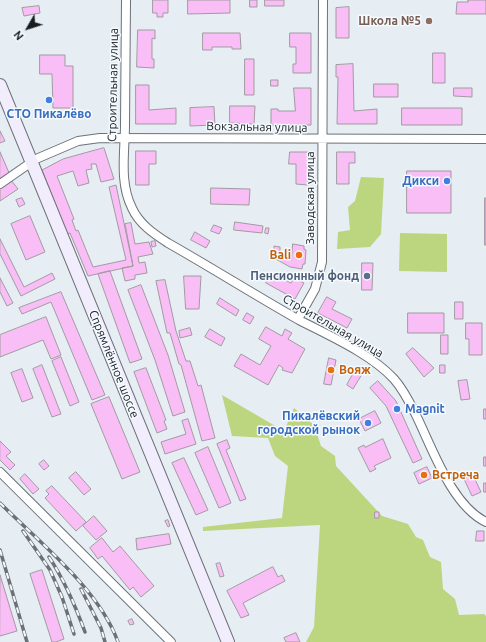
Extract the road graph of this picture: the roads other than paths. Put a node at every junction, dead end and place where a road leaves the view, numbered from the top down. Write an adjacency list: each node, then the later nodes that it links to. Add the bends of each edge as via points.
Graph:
1 (126, 0): 4 (street, Строительная улица)
2 (323, 0): 6 (street, Заводская улица)
3 (0, 85): 7 (main road, Спрямлённое шоссе)
4 (125, 137): 6 (street, Вокзальная улица); 7 (street, Вокзальная улица, via 78,141); 9 (street, Строительная улица, via 123,171 127,196 141,223 168,243)
5 (486, 139): 6 (street, Вокзальная улица)
6 (322, 140): 9 (street, Заводская улица, via 321,267 315,289)
7 (32, 162): 8 (street, Вокзальная улица); 13 (main road, Спрямлённое шоссе)
8 (0, 184)
9 (298, 319): 11 (street, Строительная улица, via 384,369 395,380 406,395 463,506)
10 (0, 472): 12 (street)
11 (486, 522)
12 (170, 642)
13 (228, 642)

